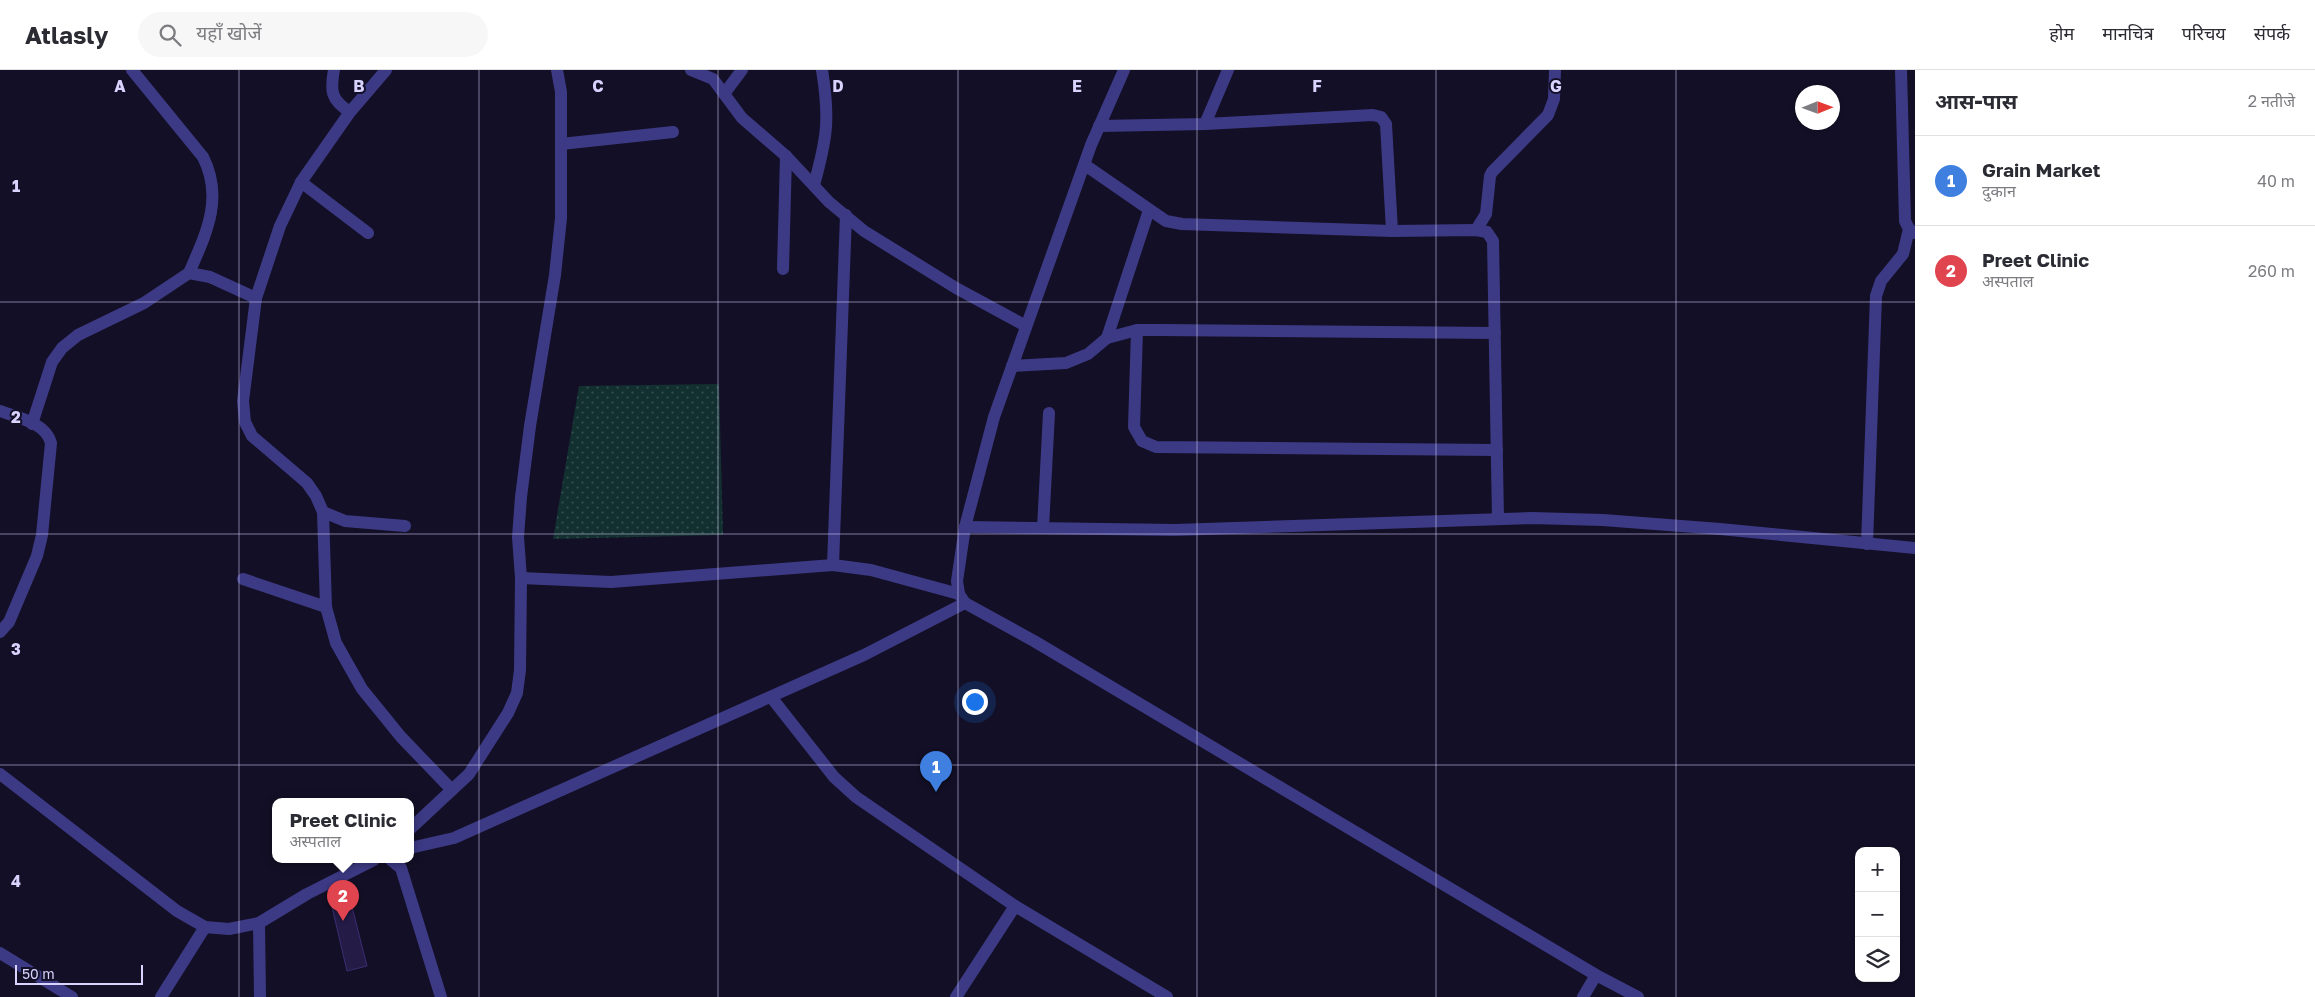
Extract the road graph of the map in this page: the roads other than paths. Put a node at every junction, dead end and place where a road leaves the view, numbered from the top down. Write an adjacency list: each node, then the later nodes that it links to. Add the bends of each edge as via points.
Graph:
1 (132, 70): 29 (street, via 203,157 210,171 212,211 208,229)
2 (334, 70): 13 (street, via 333,94 337,104)
3 (386, 70): 13 (street)
4 (557, 70): 17 (street, via 561,92)
5 (691, 70): 12 (street, via 713,79)
6 (742, 70): 12 (street)
7 (822, 70): 21 (street, via 827,103 826,142)
8 (1124, 70): 15 (street)
9 (1228, 70): 14 (street)
10 (1555, 70): 24 (street, via 1552,108 1490,176 1486,214)
11 (1901, 70): 26 (street, via 1905,221)
12 (724, 94): 18 (street, via 742,118)
13 (350, 112): 20 (street)
14 (1205, 124): 15 (street); 25 (street, via 1381,117 1386,124)
15 (1099, 126): 19 (street)
16 (673, 132): 17 (street)
17 (561, 144): 48 (street, via 561,218 555,275 521,497 518,537)
18 (786, 156): 21 (street); 28 (street)
19 (1085, 164): 22 (street); 31 (street)
20 (300, 182): 27 (street); 30 (street, via 272,245)
21 (814, 185): 23 (street)
22 (1150, 210): 25 (street, via 1166,221 1182,224); 34 (street)
23 (846, 215): 31 (street, via 864,231 956,288); 47 (street)
24 (1476, 230): 25 (street); 33 (street, via 1487,232 1493,241)
25 (1392, 231)
26 (1912, 231): 45 (street, via 1903,254 1881,281 1876,296)
27 (368, 233)
28 (783, 269)
29 (189, 272): 30 (street, via 210,277); 38 (street, via 144,303 78,335 62,348 52,362)
30 (256, 298): 40 (street, via 243,401 245,422 252,436 307,483)
31 (1026, 326): 35 (street)
32 (1137, 330): 33 (street); 34 (street); 39 (street, via 1134,426 1142,441 1156,447)
33 (1495, 333): 39 (street)
34 (1107, 338): 35 (street, via 1088,354 1066,363)
35 (1012, 366): 43 (street, via 994,417)
36 (0, 411): 38 (street)
37 (1048, 413): 44 (street)
38 (32, 424): 52 (street, via 49,434 51,444 42,535 32,574 9,622)
39 (1497, 450): 41 (street)
40 (323, 512): 42 (street, via 345,521); 51 (street)
41 (1498, 519): 44 (street, via 1174,530); 45 (street, via 1603,520)
42 (405, 526)
43 (965, 527): 44 (street); 50 (street, via 957,581)
44 (1043, 528)
45 (1867, 544): 46 (street)
46 (1915, 548)
47 (833, 565): 48 (street, via 611,582); 50 (street, via 871,570)
48 (522, 578): 55 (street, via 517,693 469,774)
49 (243, 579): 51 (street)
50 (962, 599): 53 (street, via 864,655); 64 (street)
51 (326, 607): 55 (street, via 336,643 362,689 400,737)
52 (0, 632)
53 (771, 697): 57 (street, via 454,838); 60 (street, via 834,778 856,797)
54 (0, 774): 62 (street, via 177,912)
55 (452, 790): 56 (street)
56 (414, 824)
57 (414, 847)
58 (368, 863): 61 (street)
59 (394, 863): 68 (street, via 401,868)
60 (1014, 906): 69 (street); 70 (street)
61 (259, 923): 62 (street, via 229,929); 67 (street)
62 (205, 927): 66 (street)
63 (0, 953): 65 (street)
64 (1596, 975): 71 (street); 72 (street)
65 (72, 997)
66 (161, 997)
67 (260, 997)
68 (441, 997)
69 (956, 997)
70 (1167, 997)
71 (1583, 997)
72 (1638, 997)

